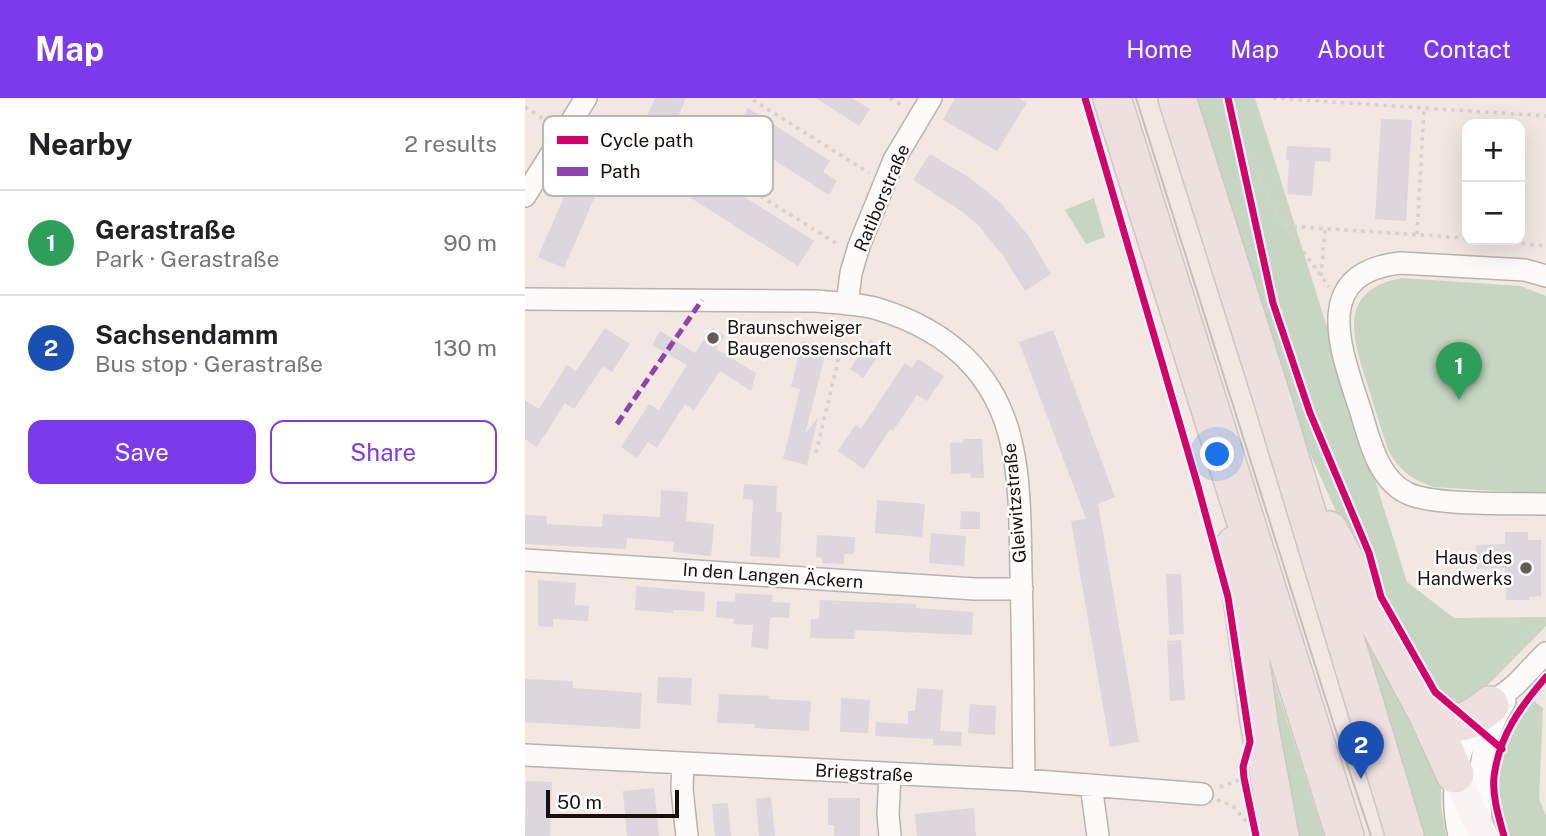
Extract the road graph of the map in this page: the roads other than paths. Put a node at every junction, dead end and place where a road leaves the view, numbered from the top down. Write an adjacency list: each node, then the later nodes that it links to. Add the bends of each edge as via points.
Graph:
1 (586, 98): 5 (street)
2 (931, 98): 10 (street, Ratiborstraße, via 894,160 856,256)
3 (1112, 98): 12 (highway)
4 (1177, 98): 11 (highway)
5 (575, 116)
6 (543, 167): 7 (street)
7 (525, 196)
8 (1546, 276): 13 (street, via 1525,270 1384,265 1357,277 1341,302 1338,320 1343,356 1377,458 1394,484 1407,494 1428,499)
9 (525, 299): 10 (street, Gleiwitzstraße)
10 (849, 304): 15 (street, Gleiwitzstraße, via 876,308 939,335 969,360 989,386 1012,446)
11 (1273, 401): 18 (highway, via 1322,519); 32 (highway)
12 (1226, 460): 26 (highway, via 1259,722); 31 (highway)
13 (1546, 504)
14 (525, 560): 15 (street, In den Langen Äckern)
15 (1022, 589): 23 (street, Gleiwitzstraße)
16 (1546, 653): 17 (street)
17 (1498, 690): 18 (highway, via 1474,718 1459,723); 22 (street, via 1467,739); 27 (street, via 1500,708 1483,753)
18 (1427, 713): 22 (highway)
19 (525, 755): 20 (street, Briegstraße)
20 (683, 764): 21 (street, Briegstraße); 28 (street)
21 (890, 774): 23 (street, Briegstraße); 29 (street)
22 (1455, 774): 27 (street)
23 (1024, 780): 24 (street, Briegstraße)
24 (1091, 785): 25 (street, Briegstraße); 30 (street)
25 (1202, 794)
26 (1267, 834)
27 (1475, 835)
28 (687, 836)
29 (890, 836)
30 (1098, 836)
31 (1345, 836)
32 (1405, 836)

